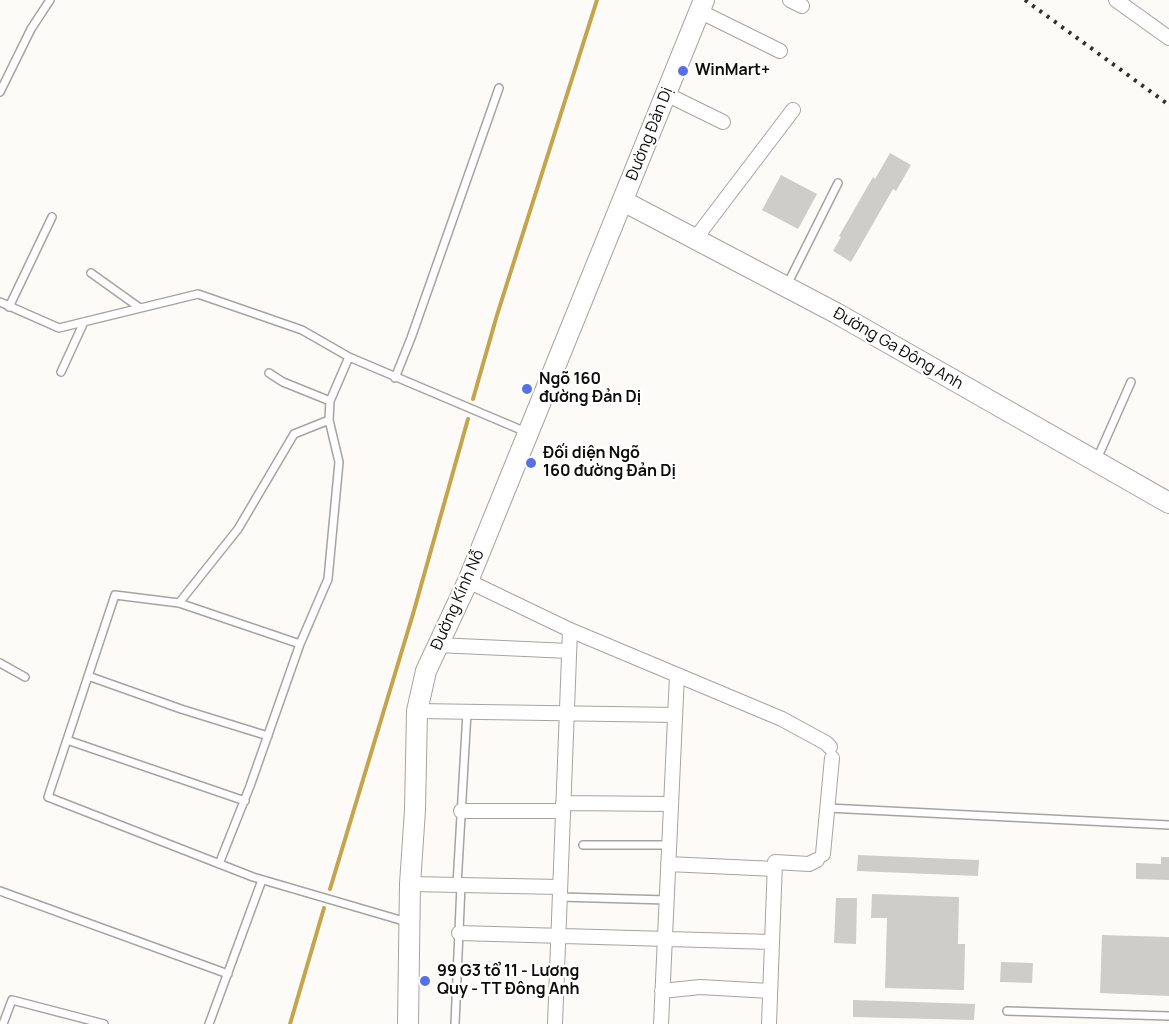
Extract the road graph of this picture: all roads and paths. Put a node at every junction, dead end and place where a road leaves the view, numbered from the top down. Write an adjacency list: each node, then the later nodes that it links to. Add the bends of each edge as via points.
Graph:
1 (50, 0): 7 (lane)
2 (1116, 0): 4 (street)
3 (702, 5): 5 (street); 8 (street, Đường Đản Dị)
4 (1168, 36)
5 (780, 51)
6 (499, 88): 24 (lane)
7 (0, 92)
8 (666, 94): 10 (street); 12 (street, Đường Đản Dị)
9 (793, 110): 14 (street)
10 (723, 122)
11 (838, 183): 16 (lane)
12 (623, 201): 14 (street, Đường Ga Đông Anh); 28 (street, Đường Kính Nỗ)
13 (52, 217): 18 (lane)
14 (695, 239): 16 (street, Đường Ga Đông Anh)
15 (91, 273): 19 (lane)
16 (786, 287): 29 (street, Đường Ga Đông Anh)
17 (0, 302): 18 (lane)
18 (9, 308): 20 (lane, via 59,328)
19 (140, 308): 20 (lane); 21 (lane, via 198,294 302,330)
20 (84, 322): 22 (lane)
21 (349, 357): 24 (lane); 26 (lane)
22 (61, 372)
23 (269, 373): 26 (lane)
24 (395, 378): 28 (lane)
25 (1131, 381): 29 (lane)
26 (330, 401): 27 (lane)
27 (329, 420): 32 (lane, via 294,434 238,530); 34 (lane, via 339,462 328,579)
28 (529, 433): 31 (street, Đường Kính Nỗ)
29 (1096, 461): 30 (street, Đường Ga Đông Anh)
30 (1169, 503)
31 (468, 581): 33 (street); 35 (street, Đường Kính Nỗ)
32 (179, 603): 34 (lane); 39 (lane, via 115,595)
33 (570, 630): 36 (street); 38 (street)
34 (300, 644): 45 (lane)
35 (437, 645): 36 (street); 41 (street, Đường Kính Nỗ)
36 (569, 651): 43 (street)
37 (0, 663): 40 (lane)
38 (677, 675): 44 (street); 50 (street, via 782,719 826,743 831,752)
39 (88, 676): 45 (lane); 46 (lane)
40 (26, 677)
41 (417, 711): 42 (street); 59 (street, Đường Kính Nỗ)
42 (467, 712): 43 (street); 51 (lane)
43 (567, 713): 44 (street); 49 (street)
44 (675, 715): 48 (street)
45 (268, 736): 47 (lane)
46 (67, 740): 47 (lane); 55 (lane, via 48,797)
47 (245, 801): 55 (lane)
48 (671, 804): 49 (street); 54 (street)
49 (563, 807): 51 (street); 62 (street)
50 (828, 808): 52 (lane); 57 (street, via 820,857 808,864 776,862)
51 (461, 811): 60 (lane)
52 (1169, 825)
53 (583, 845): 54 (lane)
54 (669, 845): 56 (street)
55 (219, 864): 58 (lane)
56 (668, 864): 57 (street); 63 (street)
57 (775, 868): 68 (street)
58 (262, 880): 64 (lane); 69 (lane)
59 (410, 884): 60 (street); 64 (street, Đường Kính Nỗ)
60 (459, 885): 62 (street); 65 (lane)
61 (0, 891): 69 (lane)
62 (560, 892): 63 (lane); 66 (street)
63 (667, 900): 67 (street)
64 (410, 923): 78 (street, Đường Kính Nỗ)
65 (459, 933): 66 (street); 79 (lane)
66 (558, 935): 67 (street); 80 (street)
67 (665, 938): 68 (street); 70 (street)
68 (772, 942): 71 (street)
69 (228, 974): 77 (lane)
70 (662, 991): 71 (street, via 700,987); 81 (street)
71 (770, 991): 82 (street)
72 (1007, 1011): 73 (lane)
73 (1169, 1016)
74 (87, 1022): 75 (lane, via 12,1000); 76 (lane)
75 (3, 1024)
76 (104, 1024)
77 (209, 1024)
78 (408, 1024)
79 (454, 1024)
80 (555, 1024)
81 (661, 1024)
82 (768, 1024)

